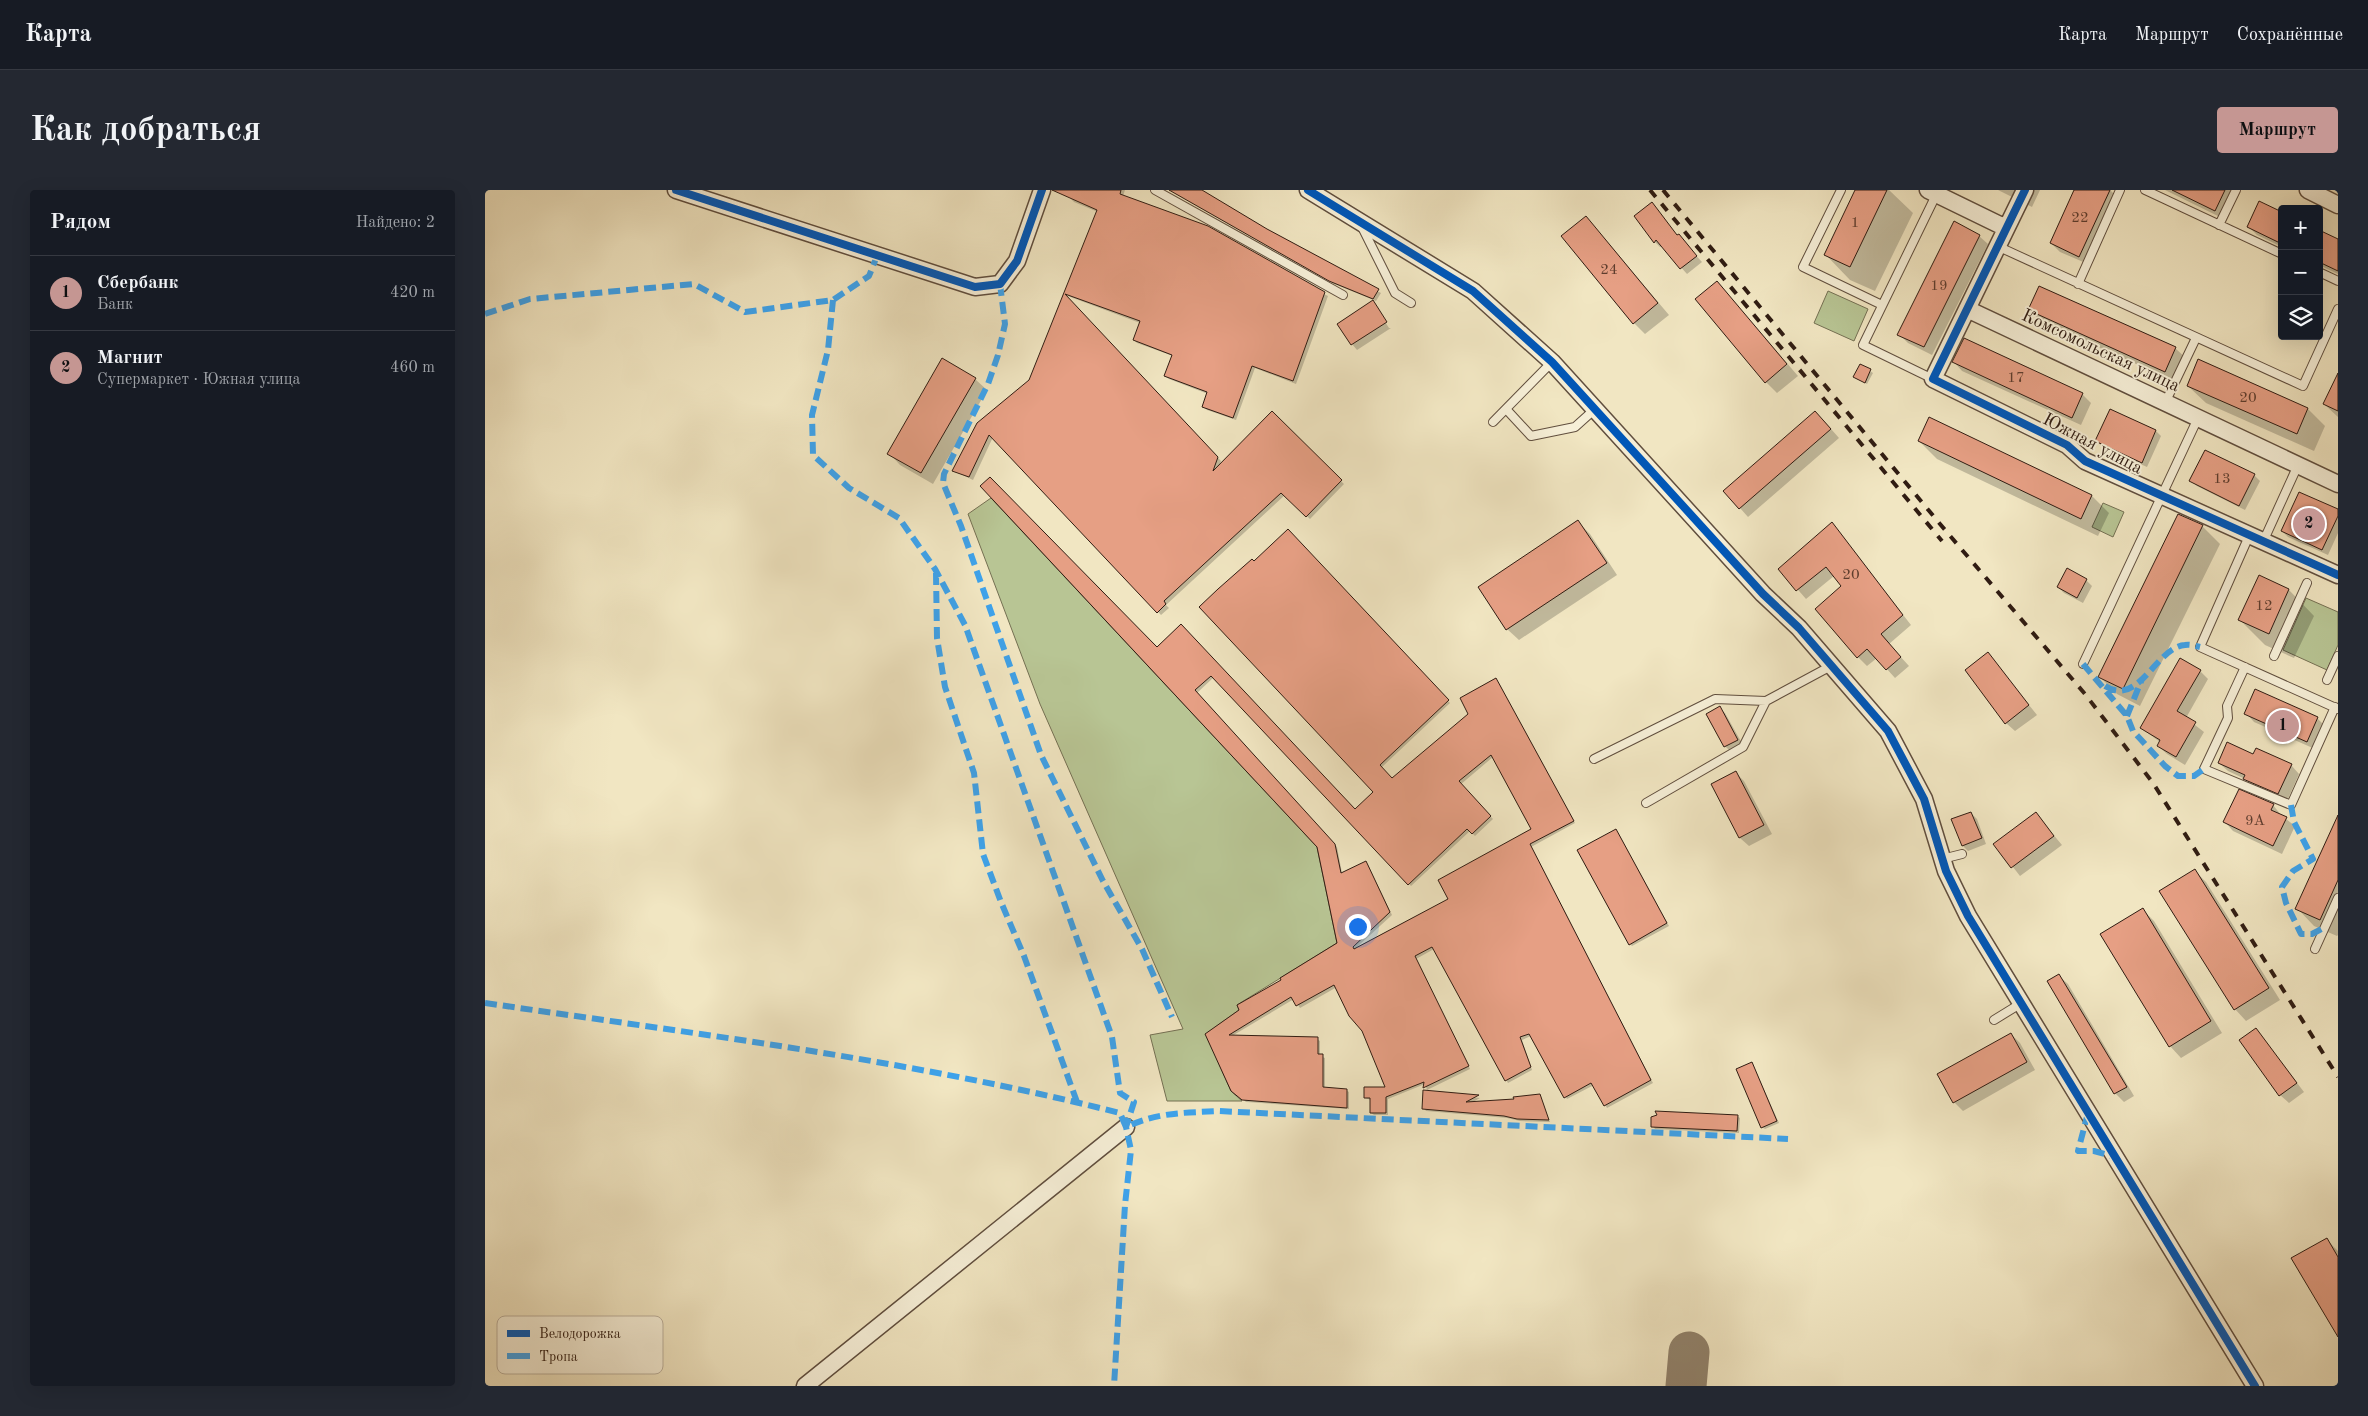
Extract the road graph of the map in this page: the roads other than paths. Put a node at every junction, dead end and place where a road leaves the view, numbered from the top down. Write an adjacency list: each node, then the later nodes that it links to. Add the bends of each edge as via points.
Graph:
1 (676, 190): 2 (street, via 975,287 1000,284 1017,261)
2 (1042, 190)
3 (1155, 190): 21 (lane)
4 (1308, 190): 13 (street)
5 (1841, 190): 23 (lane, via 1803,268)
6 (2025, 190): 15 (street)
7 (2120, 190): 20 (lane)
8 (2145, 190): 14 (lane)
9 (2236, 190): 14 (lane)
10 (2308, 190): 12 (street)
11 (1934, 191): 15 (street); 23 (lane)
12 (2338, 205)
13 (1359, 220): 22 (lane, via 1395,293); 27 (street, via 1473,291)
14 (2219, 225): 17 (lane)
15 (2006, 228): 16 (street)
16 (1997, 246): 20 (lane); 24 (street)
17 (2278, 252)
18 (2323, 274): 19 (lane)
19 (2338, 281)
20 (2078, 284): 26 (lane)
21 (1343, 295)
22 (1411, 303)
23 (1882, 305): 28 (lane, via 1863,345)
24 (1967, 309): 28 (street); 29 (street, Комсомольская улица)
25 (2338, 309): 26 (lane, via 2303,386)
26 (2196, 338): 29 (lane)
27 (1552, 362): 30 (lane); 31 (street)
28 (1933, 379): 36 (street, Южная улица, via 2067,445 2085,461)
29 (2165, 403): 32 (street, Комсомольская улица)
30 (1506, 409): 31 (lane, via 1531,436 1575,427); 33 (lane)
31 (1595, 409): 43 (street, via 1759,598 1799,628)
32 (2198, 418): 34 (street, Комсомольская улица); 36 (lane)
33 (1493, 422)
34 (2298, 465): 35 (street, Комсомольская улица); 37 (lane)
35 (2338, 484)
36 (2162, 496): 37 (street, Южная улица); 42 (lane)
37 (2256, 539): 38 (street, Южная улица); 44 (lane, via 2200,647)
38 (2338, 575)
39 (2307, 583): 40 (lane)
40 (2274, 656)
41 (2338, 656): 45 (lane)
42 (2083, 664)
43 (1831, 666): 46 (lane); 51 (street, via 1888,731 1923,799)
44 (2245, 667): 47 (lane); 47 (lane, via 2227,706 2228,718 2204,769 2291,805)
45 (2327, 680)
46 (1766, 702): 48 (lane, via 1715,699); 49 (lane, via 1743,748)
47 (2336, 708)
48 (1594, 758)
49 (1646, 802)
50 (1962, 854): 51 (lane)
51 (1942, 859): 55 (street, via 1967,916)
52 (2338, 898): 53 (lane)
53 (2335, 910): 54 (lane)
54 (2315, 949)
55 (2020, 1004): 56 (lane); 59 (street)
56 (1994, 1020)
57 (1126, 1127): 58 (street)
58 (805, 1386)
59 (2255, 1386)

